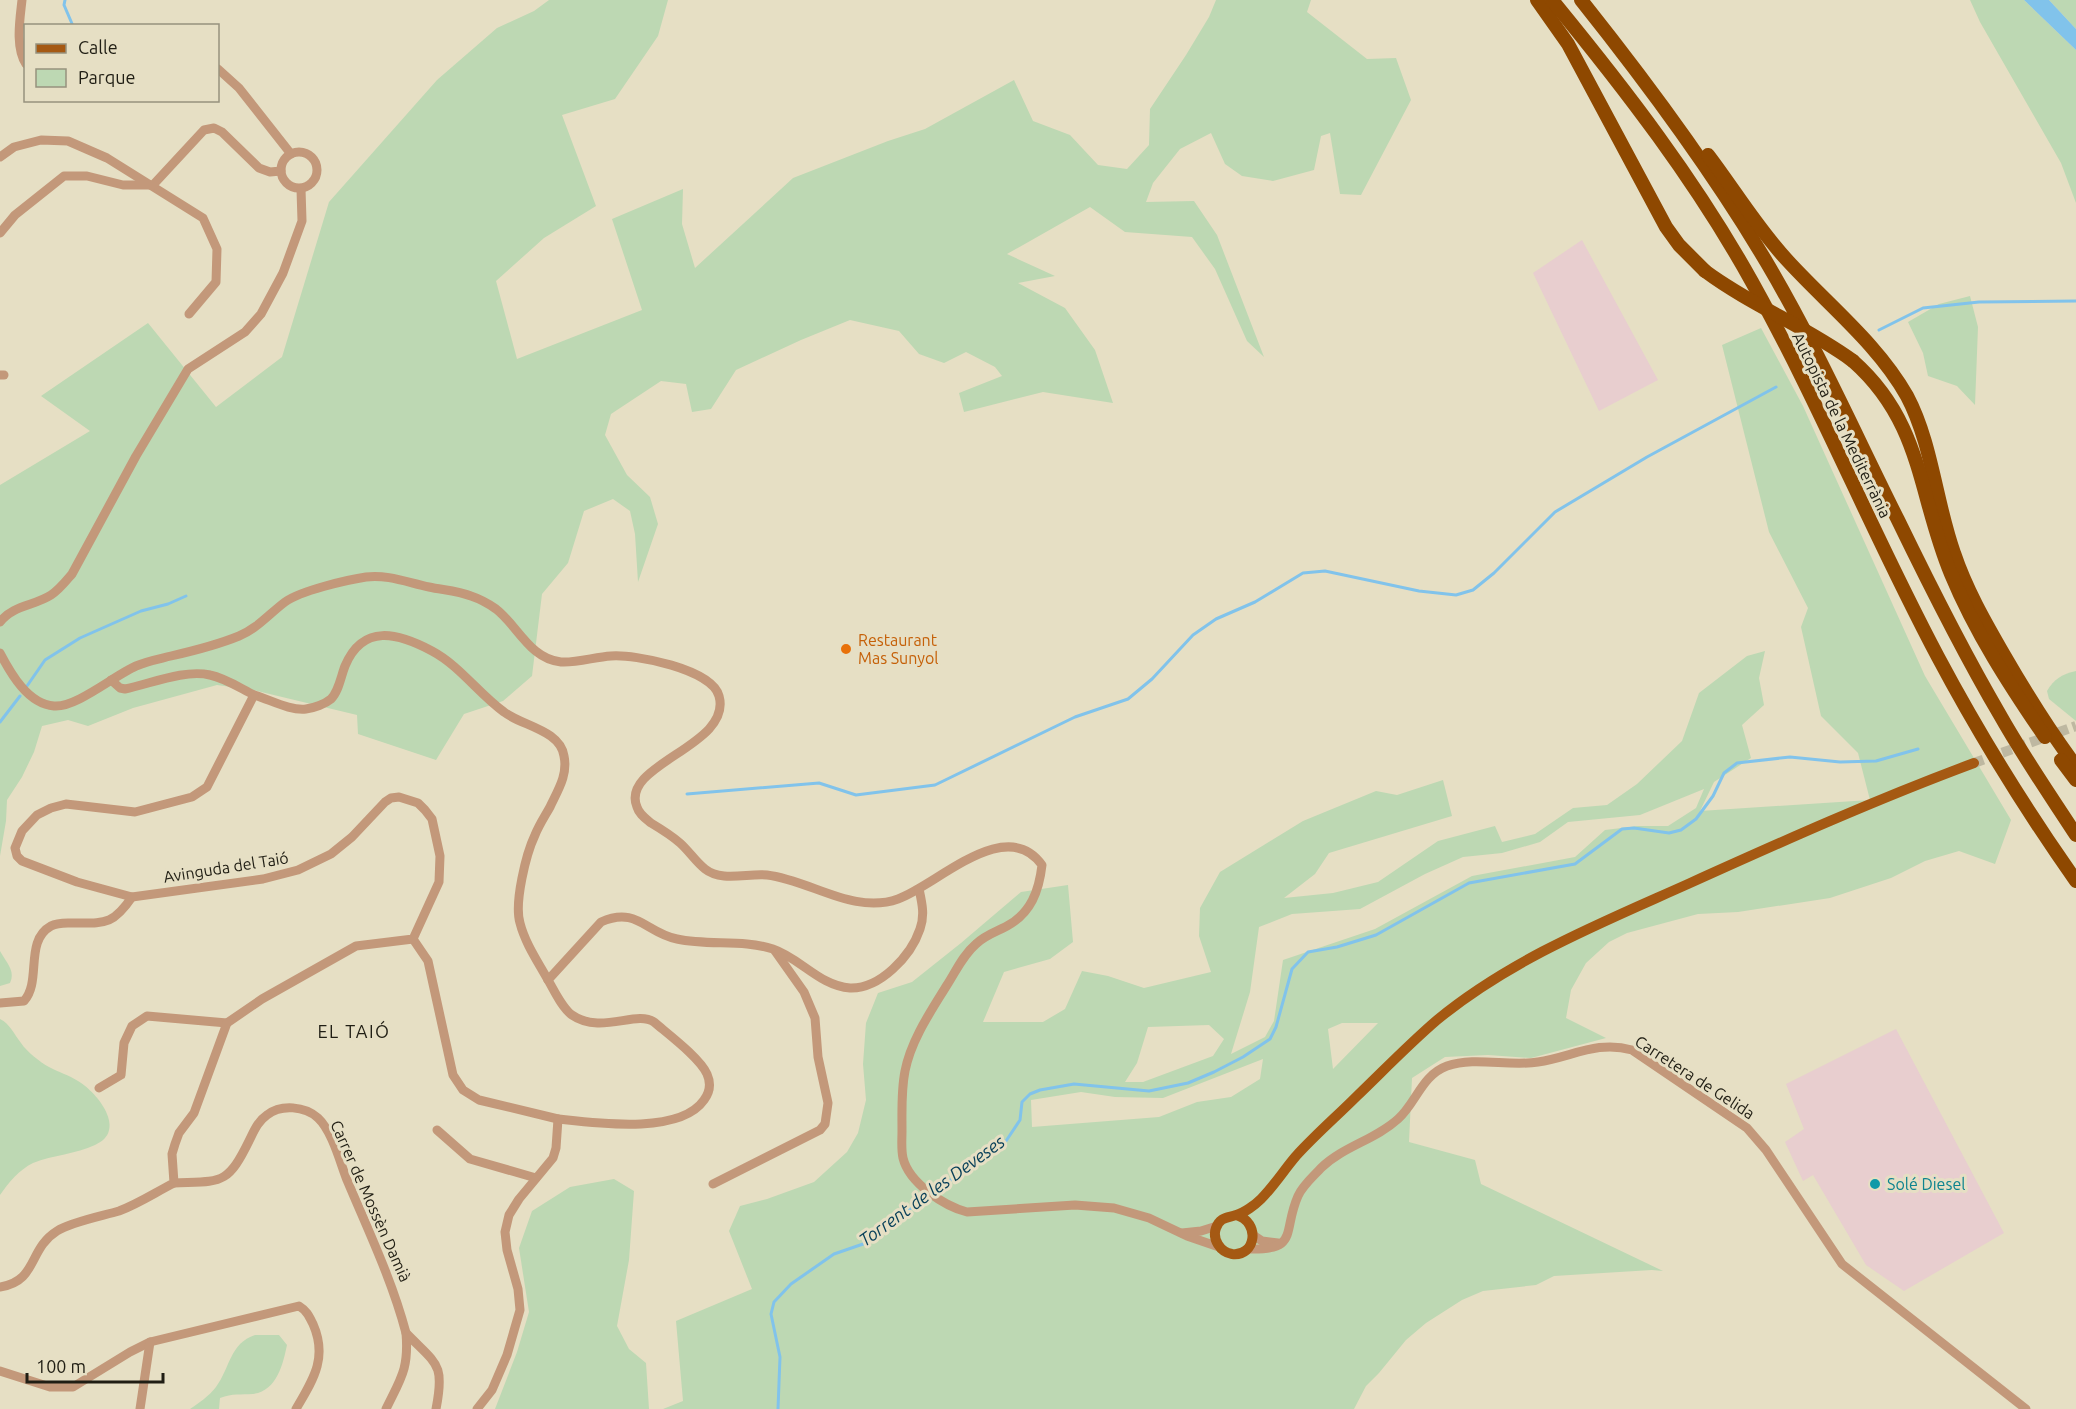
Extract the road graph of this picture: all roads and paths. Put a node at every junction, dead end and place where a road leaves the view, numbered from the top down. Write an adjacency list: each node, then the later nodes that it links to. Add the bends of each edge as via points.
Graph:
1 (22, 0): 5 (street, via 20,36)
2 (1537, 0): 21 (highway, bridge, via 1568,44 1679,245 1705,271 1817,336 1853,361 1879,387 1902,422 1945,561 1971,616 2021,702)
3 (1552, 0): 23 (highway, Autopista de la Mediterrània, via 1645,117 1727,239 1786,344 1939,658)
4 (1581, 0): 7 (highway, Autopista de la Mediterrània)
5 (24, 61)
6 (219, 70): 8 (street, via 239,88)
7 (1638, 71): 20 (highway, via 1683,123 1784,258 1866,342 1899,382 1918,422 1945,527 1973,599 2019,679); 22 (highway, Autopista de la Mediterrània, via 1699,156 1768,265 1999,714)
8 (291, 154): 10 (street, via 283,161); 12 (street, via 306,153 317,165 314,181)
9 (0, 156): 11 (street, via 14,147 41,140 68,141)
10 (281, 171): 11 (street, via 259,168 214,128 204,130); 12 (street, via 287,184)
11 (153, 185): 13 (street, via 63,176 15,215); 14 (street, via 203,218 217,249 216,282)
12 (301, 189): 15 (street, via 302,220 283,273 261,314 245,332 188,369 61,587 51,595 14,609)
13 (0, 233)
14 (189, 314)
15 (0, 622)
16 (0, 653): 17 (street, via 30,696 52,706 64,706)
17 (111, 680): 18 (street, via 125,689 158,679 201,674 218,677); 24 (street, via 140,664 240,636 256,628 286,601 348,581 387,577 469,595 498,611 541,656 562,662 624,656 689,669 713,685 721,700 717,718 704,735 644,778 635,801 642,816 676,840 705,869 725,876 774,876 857,902 898,900)
18 (254, 694): 25 (street, Avinguda del Taió, via 207,787 192,797 135,812 66,804 37,815 22,831 15,848 22,861); 28 (street, via 291,708 321,704 332,698 345,665 362,640 382,634 432,651 461,671 507,715 553,737 564,753 566,767 531,844 519,911 519,922)
19 (1974, 763): 37 (main road, via 1828,820 1578,934 1498,976 1421,1035 1307,1145)
20 (2076, 765)
21 (2076, 780)
22 (2076, 835)
23 (2076, 881)
24 (919, 889): 27 (street, via 924,908 920,930 893,970 868,984 837,985); 41 (street, via 983,852 1007,847 1030,851 1042,865 1040,884 1022,917 975,944 916,1039 905,1070 902,1108 903,1160 915,1180 941,1201 967,1212 1091,1205 1136,1213)
25 (132, 897): 26 (street, Avinguda del Taió, via 263,879 298,870 331,854 385,802 399,797 418,804 432,819 440,856 439,882); 29 (street, via 121,912 101,923 51,926 36,948 29,996 24,1001)
26 (413, 939): 30 (street, via 356,946); 32 (street, via 428,961 453,1075 463,1090 479,1100)
27 (774, 949): 28 (street, via 678,939 625,916 601,922); 36 (street, via 804,992 815,1018 828,1103 825,1124)
28 (548, 980): 32 (street, via 570,1014 585,1021 649,1019 690,1055 710,1082 709,1094 695,1111 664,1121 638,1125)
29 (0, 1003)
30 (227, 1023): 31 (street, via 147,1016 132,1026 124,1043 121,1075); 35 (street, via 194,1113 178,1133 172,1154)
31 (99, 1088)
32 (558, 1119): 34 (street, via 553,1158)
33 (436, 1130): 34 (street, via 470,1159)
34 (536, 1178): 53 (street, via 509,1215 505,1232 520,1310 492,1390)
35 (174, 1183): 45 (street, via 123,1209 58,1230 45,1240 20,1281); 46 (street, Carrer de Mossèn Damià, via 212,1181 226,1176 237,1165 257,1124 278,1109 304,1110 316,1117 336,1150 386,1269)
36 (713, 1184)
37 (1262, 1198): 38 (main road); 40 (main road)
38 (1236, 1215): 39 (main road); 40 (main road, via 1245,1219)
39 (1217, 1226): 41 (street); 43 (main road, via 1215,1237)
40 (1252, 1230): 42 (street, via 1267,1243); 44 (main road)
41 (1180, 1232): 43 (street)
42 (1280, 1243): 44 (street, via 1274,1249); 54 (street, Carretera de Gelida, via 1288,1234 1303,1187 1344,1150 1400,1118 1437,1071 1460,1064 1536,1063 1598,1046 1616,1046 1632,1050 1747,1128 1842,1264)
43 (1219, 1247): 44 (main road, via 1236,1254)
44 (1246, 1249)
45 (0, 1287)
46 (406, 1333): 51 (street, via 405,1370); 52 (street, via 436,1364 441,1376)
47 (150, 1342): 48 (street, via 74,1387 50,1387); 49 (street); 50 (street, via 299,1306 306,1310 320,1347 309,1387)
48 (0, 1371)
49 (140, 1409)
50 (296, 1409)
51 (386, 1409)
52 (436, 1409)
53 (477, 1409)
54 (2026, 1409)

